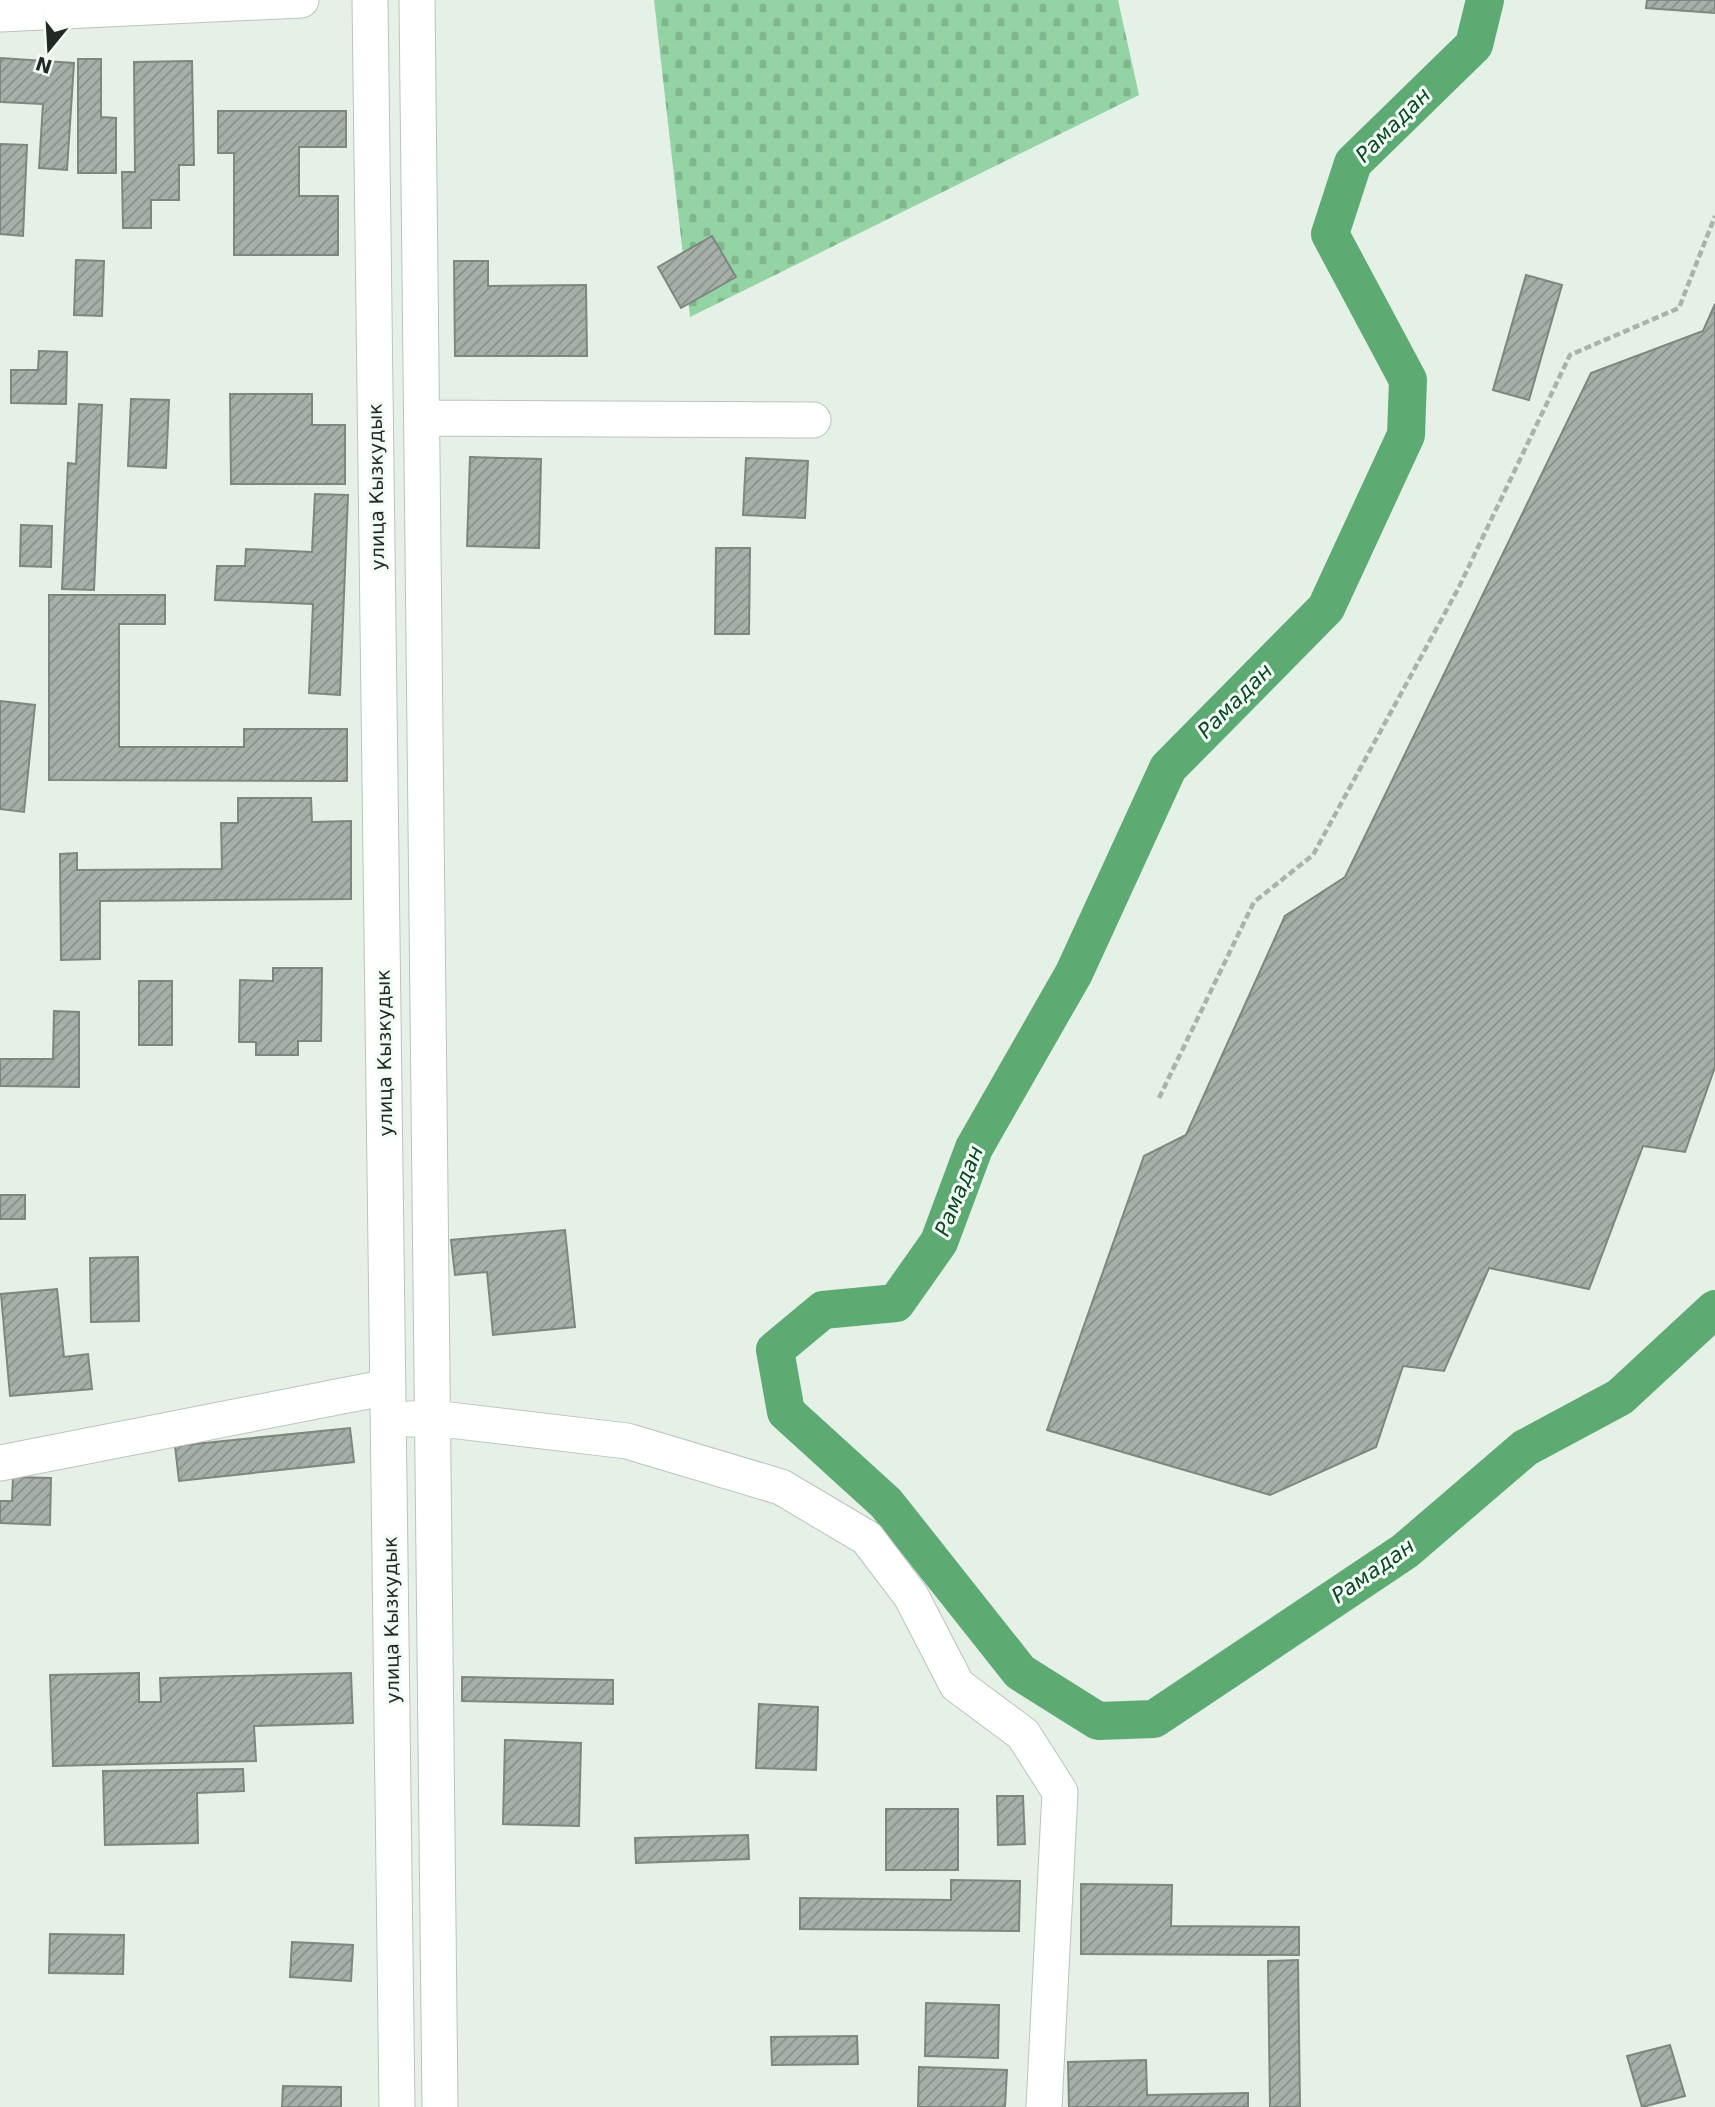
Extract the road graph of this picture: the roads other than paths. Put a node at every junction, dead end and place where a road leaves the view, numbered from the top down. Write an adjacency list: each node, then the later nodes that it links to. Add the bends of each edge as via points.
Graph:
1 (302, 0): 4 (street)
2 (370, 0): 8 (street, улица Кызкудык)
3 (417, 0): 5 (street)
4 (0, 14)
5 (422, 418): 6 (street); 7 (street)
6 (813, 420)
7 (423, 563): 8 (street); 9 (street)
8 (377, 565): 10 (street, улица Кызкудык)
9 (429, 1091): 10 (street); 12 (street)
10 (384, 1098): 11 (street, улица Кызкудык)
11 (388, 1403): 12 (street); 13 (street); 15 (street, улица Кызкудык)
12 (433, 1418): 14 (street); 18 (street, via 627,1441 781,1487 867,1538 911,1596 957,1685 1023,1734 1060,1792)
13 (0, 1463)
14 (436, 1684): 15 (street); 17 (street)
15 (391, 1685): 16 (street, улица Кызкудык)
16 (397, 2107)
17 (440, 2107)
18 (1044, 2107)

